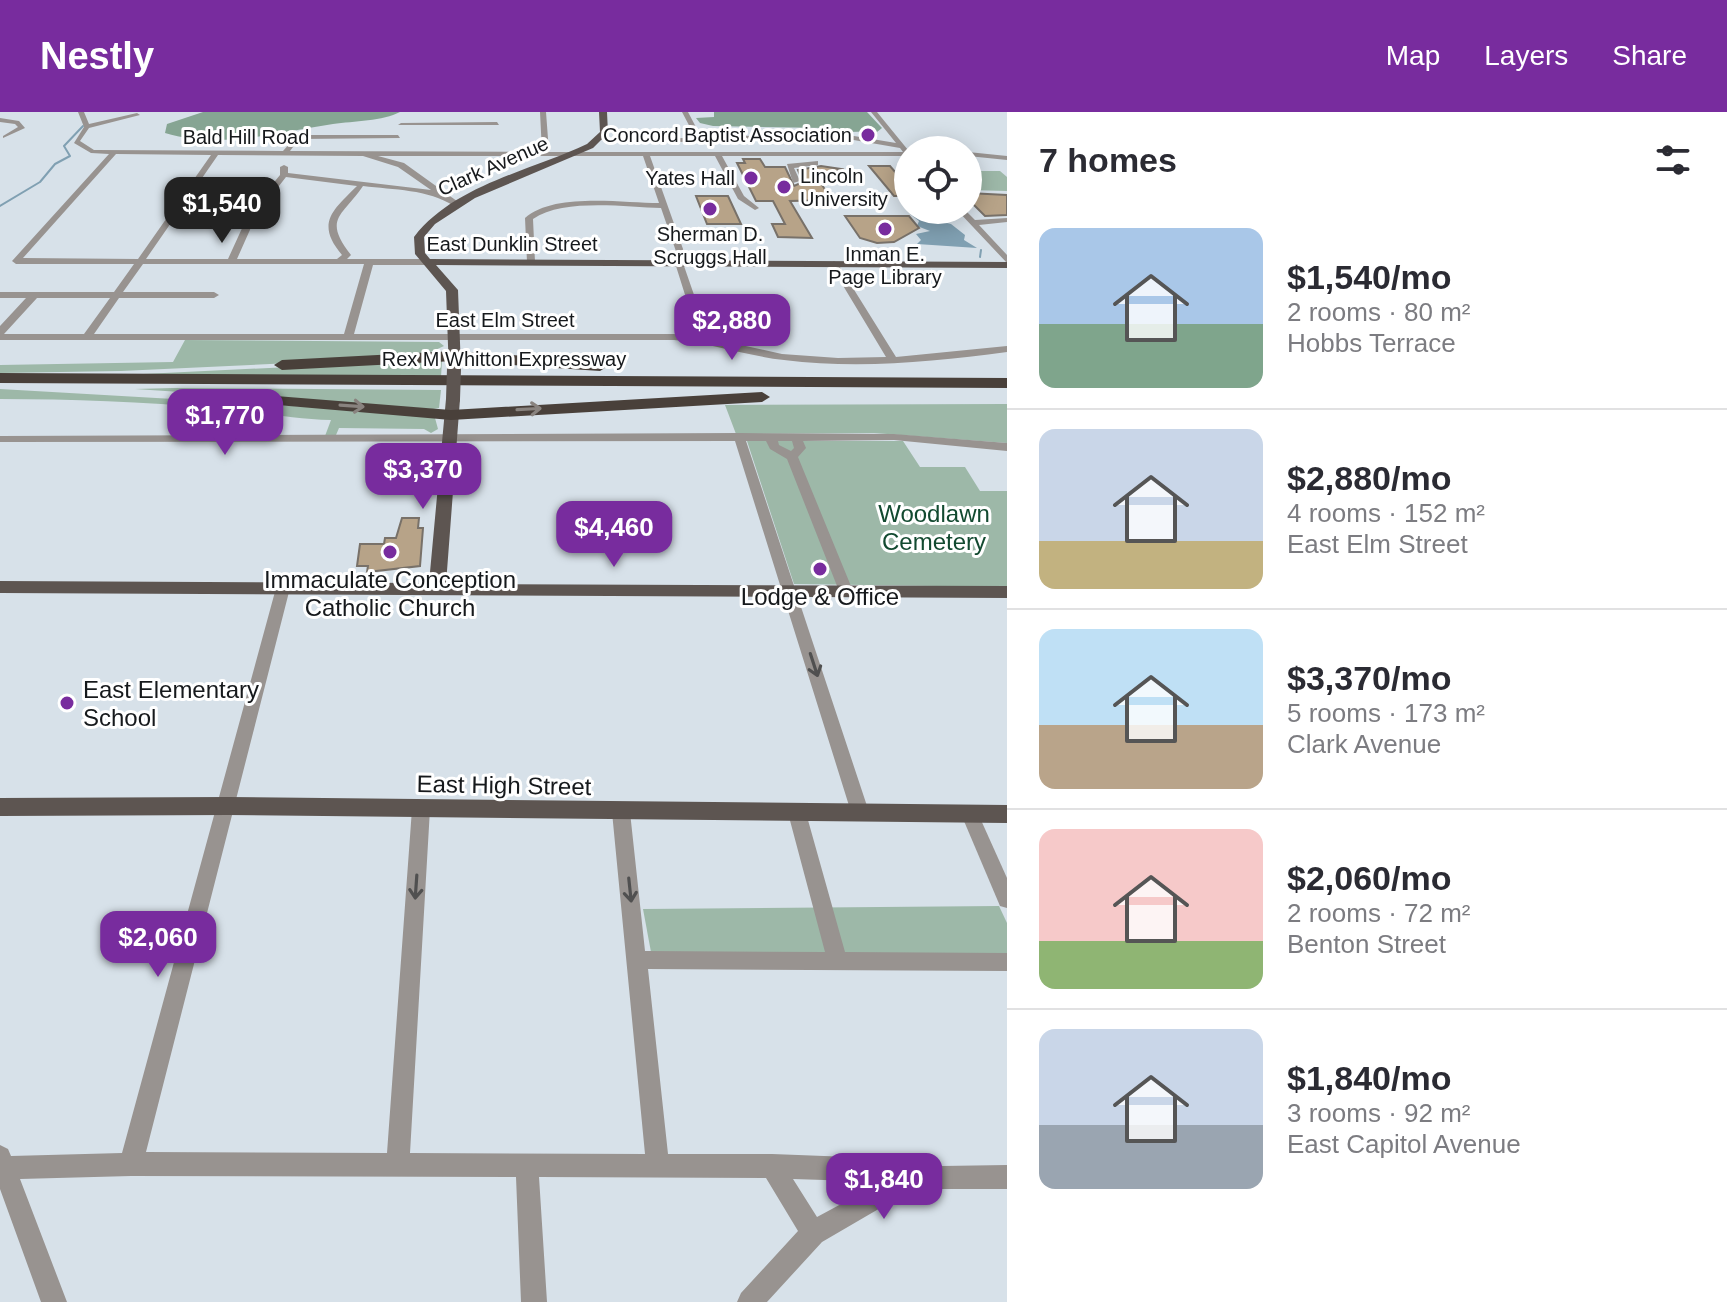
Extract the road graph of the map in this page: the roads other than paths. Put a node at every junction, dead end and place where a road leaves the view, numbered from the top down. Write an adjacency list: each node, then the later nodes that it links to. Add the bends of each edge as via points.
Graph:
1 (81, 112): 11 (street, Bald Hill Road)
2 (403, 112): 10 (street)
3 (543, 112): 19 (street)
4 (603, 112): 16 (main road)
5 (685, 112): 12 (street)
6 (874, 112): 15 (street)
7 (137, 115): 11 (street)
8 (0, 120): 13 (street, via 22,128)
9 (497, 124): 10 (street)
10 (401, 125): 14 (street)
11 (87, 127): 25 (street, Bald Hill Road, via 78,145)
12 (693, 134): 16 (street); 17 (street, via 842,136)
13 (5, 137)
14 (398, 137): 18 (street); 21 (street, via 297,137)
15 (894, 137)
16 (600, 139): 22 (main road, Clark Avenue)
17 (894, 145)
18 (395, 151): 19 (street); 26 (street)
19 (546, 152): 22 (street)
20 (216, 153): 21 (street, Bald Hill Road); 25 (street, Bald Hill Road); 42 (street)
21 (285, 153): 26 (street, Bald Hill Road); 31 (street)
22 (578, 153): 23 (street); 35 (main road, Clark Avenue)
23 (645, 153): 24 (street); 36 (street)
24 (717, 153): 27 (street); 37 (street, via 741,197)
25 (113, 154): 42 (street, East Dunklin Street, via 16,261)
26 (363, 154): 34 (street, Bald Hill Road, via 401,165)
27 (850, 154): 28 (street); 32 (street, via 853,160 846,162 790,166)
28 (894, 154)
29 (982, 155): 30 (street)
30 (1007, 158)
31 (284, 175): 33 (street); 43 (street, via 253,213)
32 (796, 181)
33 (360, 187): 34 (street); 41 (street, via 335,214 330,228)
34 (443, 195): 35 (street, Bald Hill Road)
35 (457, 204): 45 (main road, Clark Avenue, via 432,219 419,237 420,254)
36 (665, 206): 47 (street, via 539,209 529,218); 49 (street)
37 (755, 208)
38 (1007, 220): 39 (street)
39 (982, 222)
40 (974, 224): 48 (street)
41 (343, 258): 43 (street, East Dunklin Street); 44 (street, East Dunklin Street)
42 (142, 260): 43 (street, East Dunklin Street); 55 (street)
43 (231, 262)
44 (365, 262): 45 (street, East Dunklin Street); 59 (street)
45 (427, 262): 46 (main road, East Dunklin Street); 51 (main road)
46 (462, 262): 47 (main road, East Dunklin Street); 51 (main road); 52 (main road)
47 (531, 262): 49 (main road, East Dunklin Street)
48 (1007, 262): 50 (main road, East Dunklin Street)
49 (682, 263): 50 (main road, East Dunklin Street); 60 (street)
50 (834, 264): 63 (street)
51 (441, 274): 52 (main road)
52 (452, 290): 61 (main road)
53 (0, 295): 54 (street)
54 (34, 295): 55 (street); 57 (street)
55 (116, 295): 56 (street); 58 (street)
56 (214, 295)
57 (0, 334): 58 (street, East Elm Street)
58 (87, 337): 59 (street, East Elm Street)
59 (348, 337): 61 (street, East Elm Street)
60 (704, 338): 61 (street, East Elm Street); 63 (street, East Elm Street, via 780,356)
61 (453, 339): 64 (main road)
62 (1007, 349): 63 (street, East Elm Street)
63 (893, 360)
64 (454, 363): 66 (highway, via 101,373); 67 (highway); 72 (main road, bridge)
65 (0, 378): 66 (highway, Rex M Whitton Expressway)
66 (52, 382): 67 (highway, Rex M Whitton Expressway); 69 (highway, Rex M Whitton Expressway); 70 (highway, Rex M Whitton Expressway); 72 (highway, one-way to 72)
67 (854, 383): 68 (highway, Rex M Whitton Expressway)
68 (1007, 383)
69 (0, 385)
70 (892, 390): 71 (highway, Rex M Whitton Expressway); 72 (highway, one-way to 70)
71 (1007, 390)
72 (452, 407): 73 (main road)
73 (450, 435): 74 (street); 77 (street); 82 (main road)
74 (739, 436): 75 (street); 83 (street)
75 (771, 436): 76 (street); 79 (street, via 774,447)
76 (796, 436): 78 (street, via 894,437); 79 (street, via 800,448)
77 (0, 439)
78 (1007, 447)
79 (792, 457): 84 (street)
80 (0, 587): 81 (main road)
81 (283, 588): 82 (main road); 86 (street)
82 (437, 589): 83 (main road)
83 (790, 591): 84 (main road); 90 (street, one-way to 90)
84 (846, 591): 85 (main road)
85 (1007, 592)
86 (228, 806): 87 (main road, East High Street); 88 (main road, East High Street); 99 (street)
87 (0, 807)
88 (421, 809): 89 (main road, East High Street); 100 (street, one-way to 100)
89 (621, 812): 91 (main road, East High Street); 95 (street, one-way to 95)
90 (860, 812): 91 (main road, East High Street); 92 (main road, East High Street)
91 (797, 813): 96 (street)
92 (970, 814): 93 (main road, East High Street); 94 (street)
93 (1007, 814)
94 (1007, 900)
95 (637, 960): 96 (street); 103 (street)
96 (838, 961): 97 (street)
97 (1007, 962)
98 (2, 1163): 99 (street); 107 (street)
99 (131, 1164): 100 (street)
100 (398, 1164): 101 (street)
101 (527, 1165): 103 (street); 108 (street)
102 (772, 1166): 103 (street); 105 (street, via 902,1171); 106 (street)
103 (658, 1167)
104 (1007, 1177): 105 (street)
105 (942, 1178): 106 (street, via 877,1197)
106 (813, 1233): 109 (street)
107 (54, 1302)
108 (534, 1302)
109 (750, 1302)

